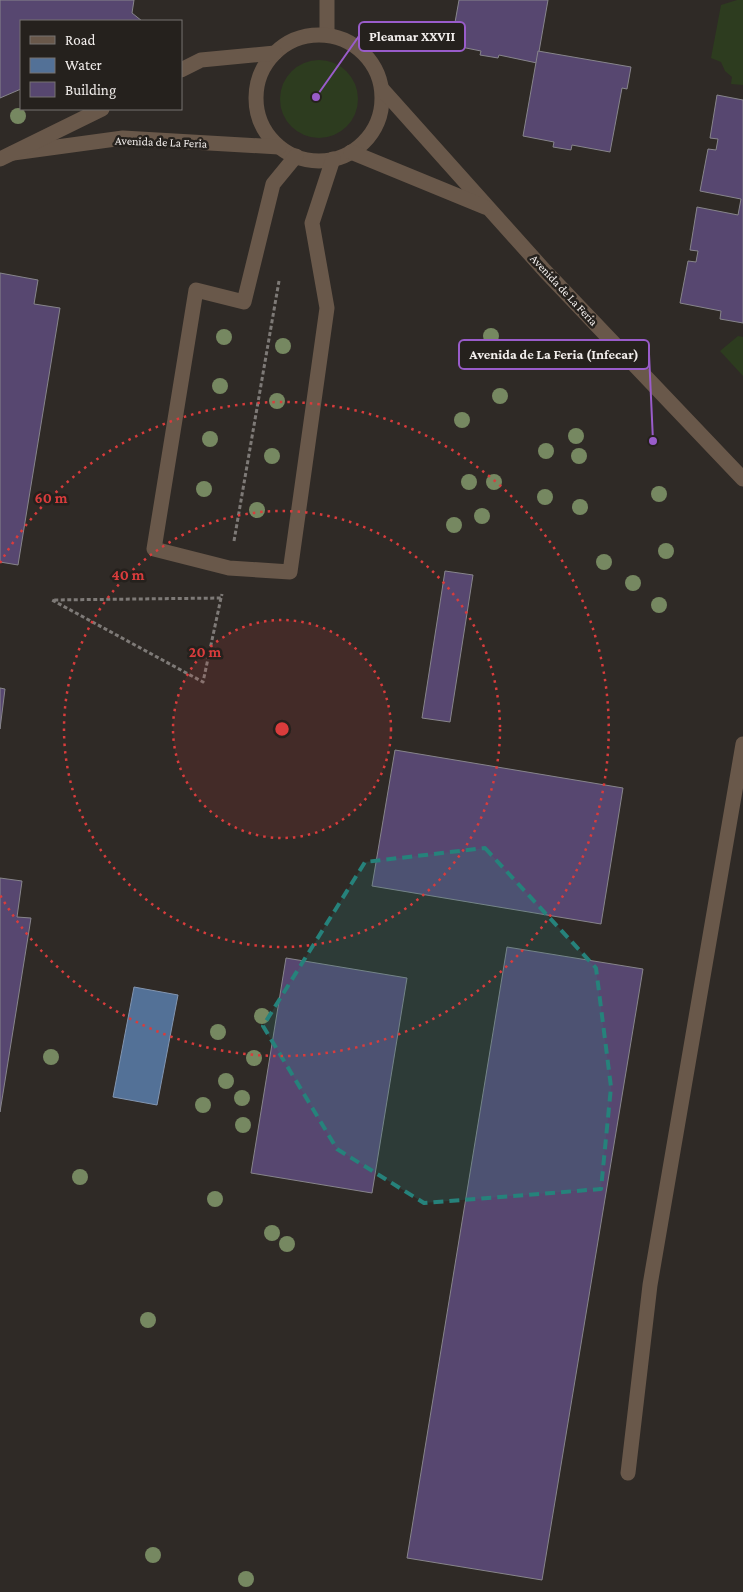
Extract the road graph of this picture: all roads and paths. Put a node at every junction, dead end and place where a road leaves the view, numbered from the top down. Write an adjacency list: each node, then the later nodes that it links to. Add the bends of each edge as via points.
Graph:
1 (327, 0): 2 (street)
2 (327, 35): 3 (street, via 298,38); 5 (street, via 363,52 378,75)
3 (275, 53): 4 (street, via 201,60); 7 (street, via 262,70 256,92 258,113 267,133)
4 (182, 70)
5 (382, 89): 8 (street, via 382,108 376,125 366,140); 12 (street, Avenida de La Feria)
6 (100, 110): 9 (street, Avenida de La Feria)
7 (279, 147): 9 (street, Avenida de La Feria, via 123,138); 10 (street)
8 (351, 152): 11 (street); 12 (street, Avenida de La Feria)
9 (6, 156)
10 (296, 156): 11 (street, via 314,161); 15 (street, via 273,184 244,302 196,290 154,550)
11 (333, 159): 15 (street, via 312,223 327,308 290,572)
12 (488, 209): 14 (street, Avenida de La Feria)
13 (281, 272): 15 (path)
14 (743, 479)
15 (229, 568): 16 (path)
16 (221, 598): 16 (path, via 203,682 52,600 62,600)
17 (743, 744): 18 (street, via 650,1285)
18 (628, 1473)

